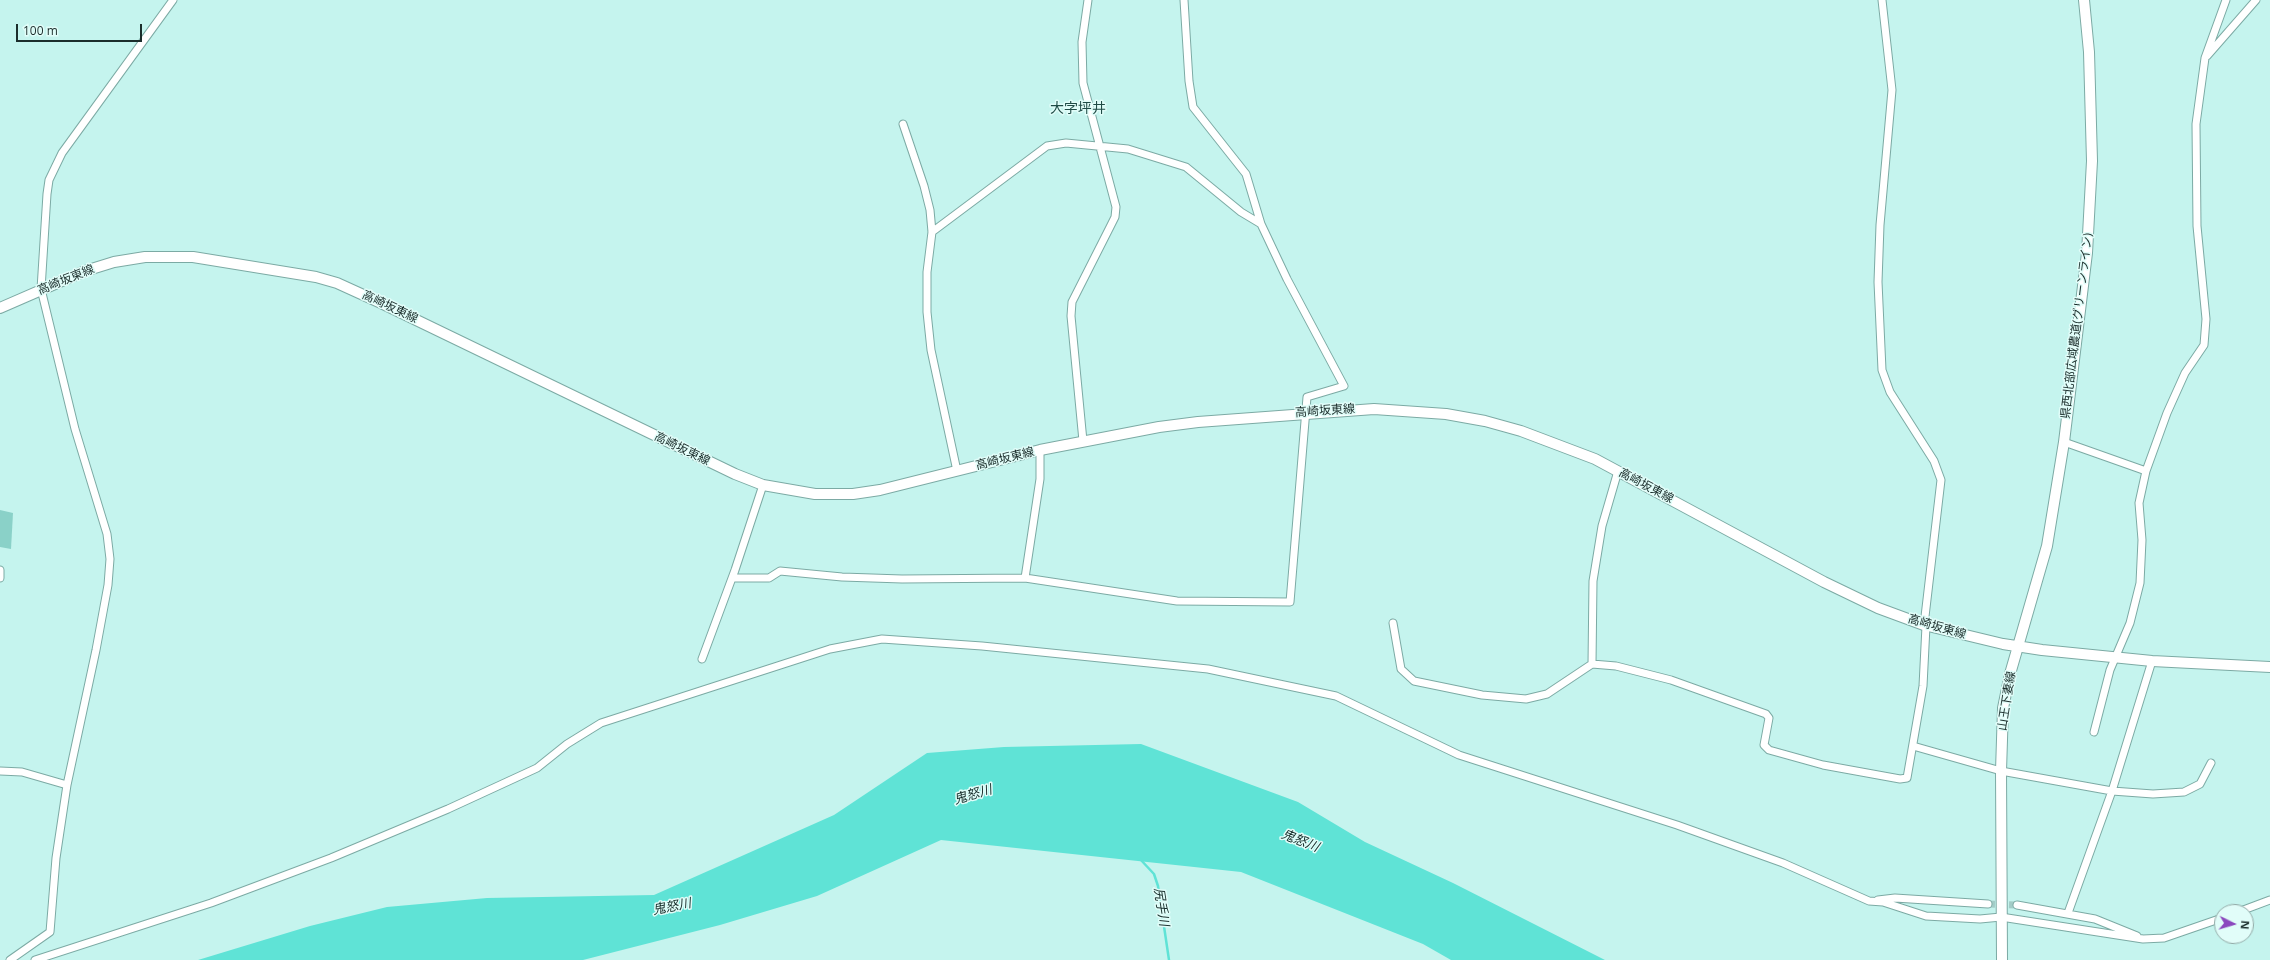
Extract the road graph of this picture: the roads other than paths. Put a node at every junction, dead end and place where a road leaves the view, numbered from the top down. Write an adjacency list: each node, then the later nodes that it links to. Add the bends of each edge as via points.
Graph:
1 (173, 0): 13 (street, via 55,167 47,194)
2 (1088, 0): 10 (street, via 1082,42 1083,83)
3 (1184, 0): 11 (street, via 1193,107 1246,174)
4 (1882, 0): 28 (street, via 1892,83 1880,225 1878,282 1882,370 1890,392 1934,461 1941,480)
5 (2084, 0): 17 (main road, 県西北部広域農道(グリーンライン), via 2089,52 2092,189 2087,253)
6 (2226, 0): 8 (street)
7 (2256, 0): 8 (street)
8 (2205, 58): 21 (street, via 2196,124 2197,226 2206,320 2204,345 2185,373)
9 (903, 124): 12 (street, via 924,186)
10 (1099, 145): 11 (street, via 1128,149 1186,167 1241,212); 12 (street, via 1066,143 1047,146); 16 (street, via 1116,207 1115,217 1072,302 1071,316)
11 (1261, 224): 15 (street, via 1344,386 1307,396)
12 (932, 232): 19 (street, via 927,272 927,312 931,350)
13 (41, 289): 14 (main road, 高崎坂東線); 22 (main road, 高崎坂東線, via 100,266 164,255 193,256 327,280 382,303 710,463); 40 (street, via 75,429 107,534 110,559 96,650)
14 (0, 308)
15 (1306, 413): 16 (main road, 高崎坂東線, via 1198,422); 20 (main road, 高崎坂東線, via 1391,409 1446,414 1485,421 1547,439); 26 (street, via 1290,602 1177,601)
16 (1083, 441): 18 (main road, 高崎坂東線)
17 (2064, 442): 21 (street); 29 (main road, 県西北部広域農道(グリーンライン), via 2047,546)
18 (1040, 450): 19 (main road, 高崎坂東線); 26 (street, via 1039,486)
19 (957, 471): 22 (main road, 高崎坂東線, via 853,494 815,494)
20 (1618, 471): 28 (main road, 高崎坂東線, via 1824,582 1878,608); 33 (street, via 1602,526 1593,580)
21 (2146, 471): 30 (street, via 2139,503 2142,540 2140,583 2130,623)
22 (763, 485): 25 (street)
23 (0, 570): 24 (street)
24 (0, 578)
25 (732, 578): 26 (street, via 769,578 780,571 902,579); 31 (street)
26 (1025, 578)
27 (1393, 623): 33 (street, via 1402,673 1414,681 1482,696 1526,699 1547,694)
28 (1925, 625): 29 (main road, 高崎坂東線); 36 (street, via 1923,686)
29 (2018, 647): 30 (main road); 38 (main road, 山王下妻線, via 2004,708)
30 (2116, 658): 32 (main road); 35 (street, via 2110,670)
31 (702, 659)
32 (2152, 661): 34 (main road); 41 (street)
33 (1592, 664): 36 (street, via 1616,666 1671,680 1766,714 1769,718 1764,745 1769,750 1823,765 1906,778)
34 (2270, 668)
35 (2094, 732)
36 (1913, 746): 38 (street)
37 (2211, 763): 41 (street, via 2200,784 2184,792 2152,794)
38 (2001, 770): 41 (street); 48 (main road, 山王下妻線)
39 (0, 771): 40 (street, via 22,772)
40 (67, 785): 51 (street, via 56,858 50,932)
41 (2112, 791): 47 (street)
42 (2270, 900): 46 (street)
43 (1869, 901): 44 (street, via 1895,898); 48 (street, via 1883,902 1926,916 1980,919); 52 (street, via 1783,863 1460,755 1336,696 1208,669 982,646 882,639 830,649 601,723 566,744 537,768 433,816 212,903)
44 (1988, 904)
45 (2017, 906): 47 (street)
46 (2254, 906)
47 (2068, 913): 50 (street, via 2095,919)
48 (2001, 917): 50 (street); 53 (main road, 山王下妻線)
49 (2214, 921): 50 (street, via 2164,938)
50 (2143, 939)
51 (10, 960)
52 (35, 960)
53 (2002, 960)

